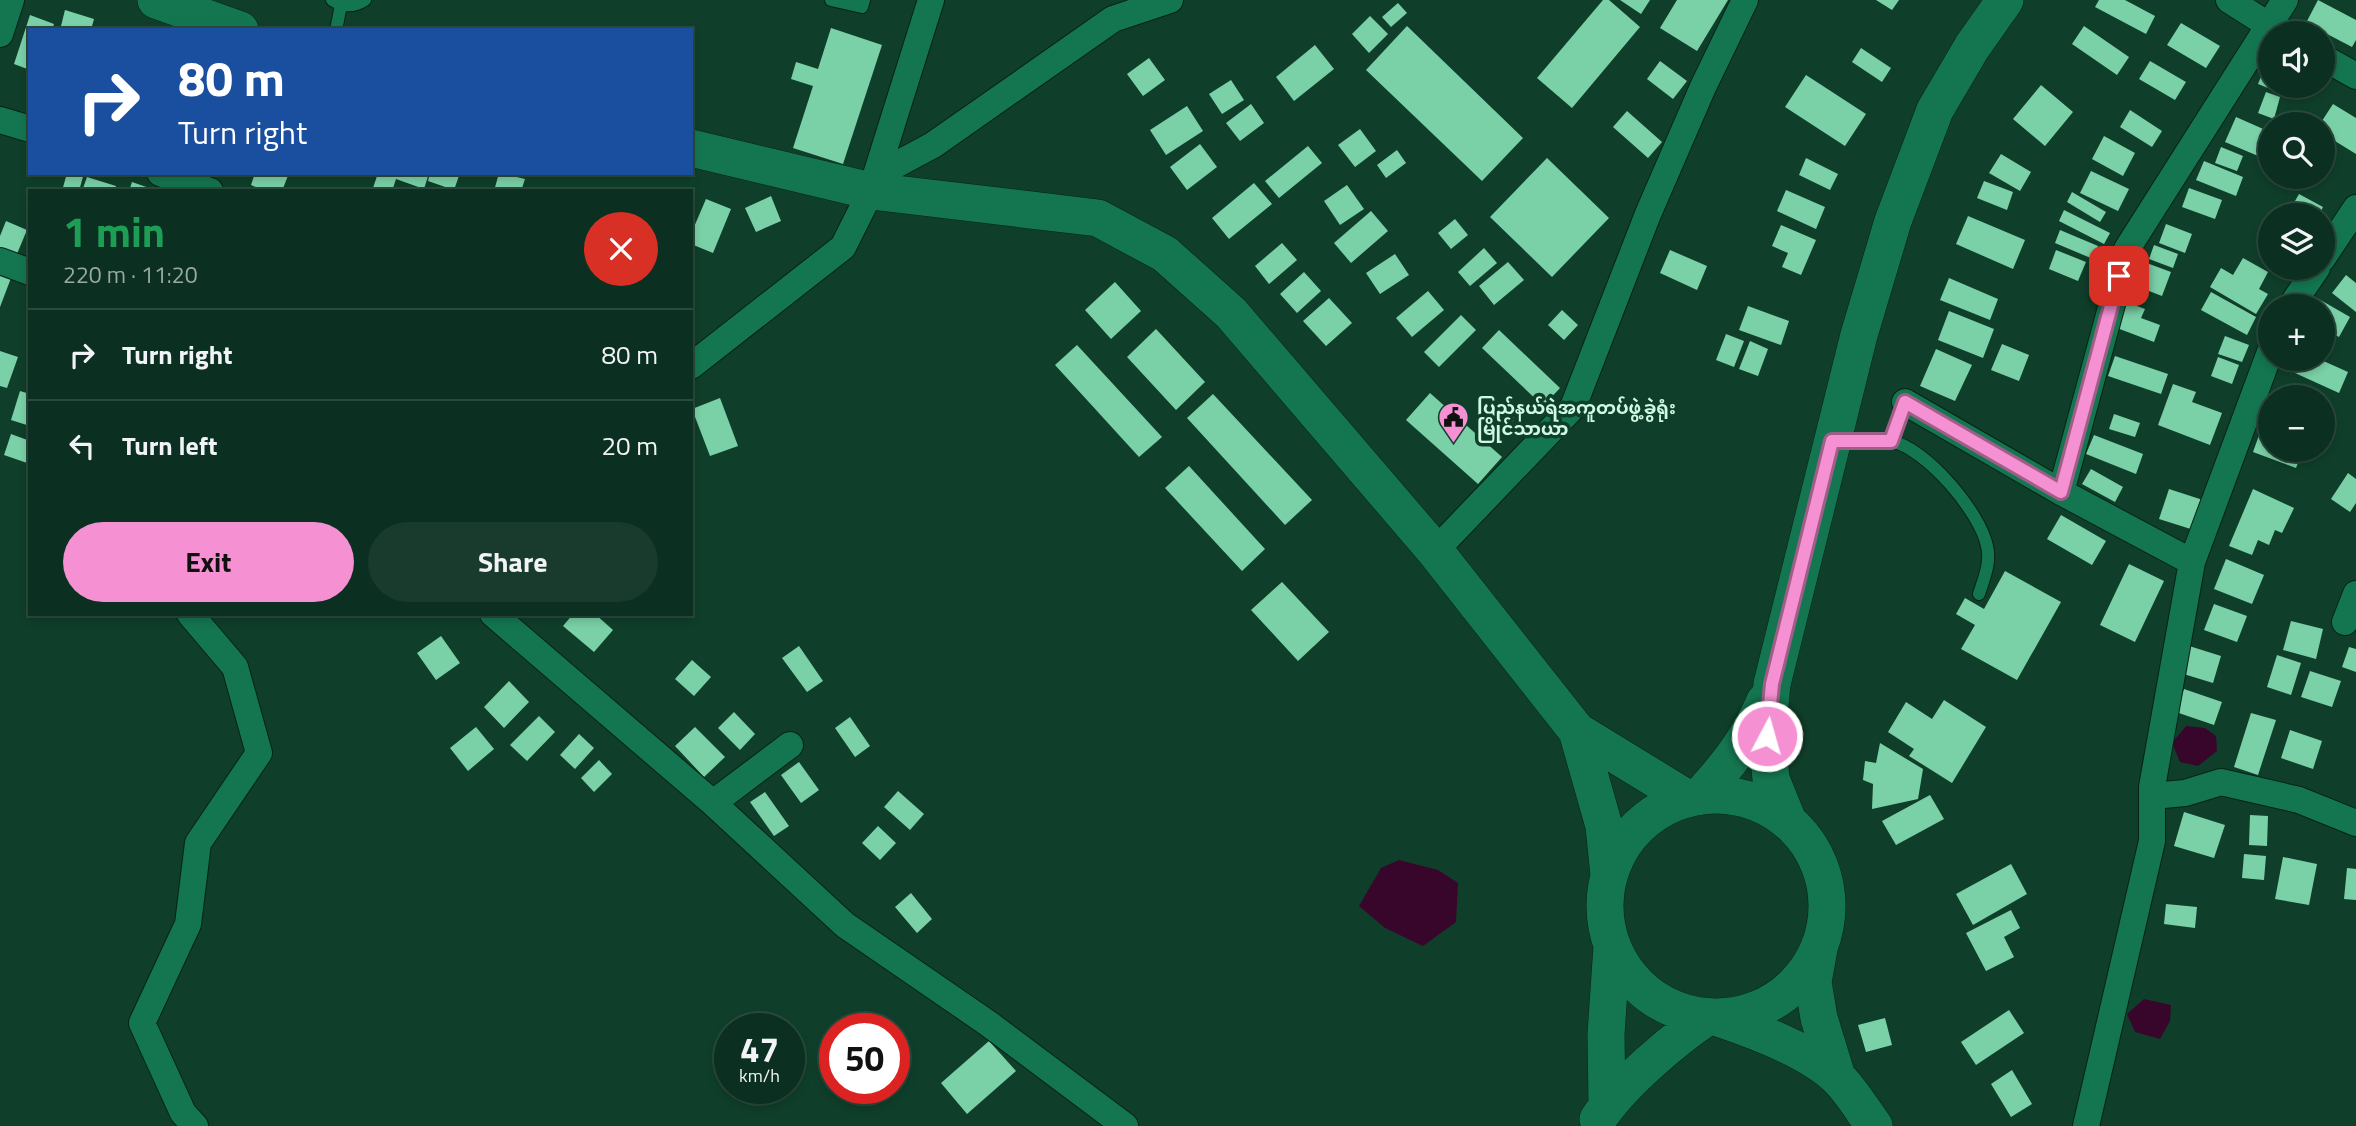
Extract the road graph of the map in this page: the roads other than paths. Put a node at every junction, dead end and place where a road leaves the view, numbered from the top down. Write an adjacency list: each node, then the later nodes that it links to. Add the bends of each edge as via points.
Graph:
1 (11, 0): 17 (street)
2 (156, 0): 15 (main road)
3 (365, 0): 12 (lane, via 350,6)
4 (831, 0): 5 (lane, via 862,7)
5 (864, 0)
6 (931, 0): 25 (street)
7 (1170, 0): 25 (street, via 1114,19)
8 (1745, 0): 37 (street, via 1648,214 1573,407)
9 (2005, 0): 34 (main road, via 1935,110 1893,221)
10 (2229, 0): 13 (street)
11 (2285, 0): 14 (street)
12 (337, 2): 16 (lane)
13 (2262, 21)
14 (2277, 21)
15 (234, 28)
16 (335, 28)
17 (0, 34)
18 (2258, 53): 36 (street, via 2127,249)
19 (2335, 64): 20 (street)
20 (2356, 76)
21 (0, 120): 22 (street)
22 (28, 128)
23 (693, 148): 25 (main road)
24 (170, 181): 26 (street)
25 (874, 183): 31 (street, via 843,247); 37 (main road, via 1098,218 1165,254 1231,313)
26 (202, 189)
27 (2356, 208): 28 (street)
28 (2335, 240)
29 (0, 261): 30 (street)
30 (28, 271)
31 (693, 364)
32 (2263, 371): 38 (street)
33 (1905, 402): 35 (lane); 36 (street)
34 (1832, 441): 35 (lane); 44 (main road)
35 (1891, 441): 39 (lane, via 1933,467 1977,524 1987,546 1988,566)
36 (2061, 492): 38 (street)
37 (1436, 551): 45 (main road)
38 (2192, 562): 47 (street)
39 (1979, 594)
40 (2356, 594): 43 (street)
41 (192, 616): 58 (street, via 235,667 259,753 198,843 188,923 142,1023 183,1114)
42 (496, 616): 49 (street)
43 (2345, 622)
44 (1772, 684): 48 (main road, via 1750,734 1730,763); 50 (main road, via 1767,736 1771,779)
45 (1577, 731): 48 (main road); 52 (main road, via 1604,826)
46 (790, 745): 49 (street)
47 (2152, 796): 51 (street, via 2185,793 2221,782 2299,800); 61 (street, via 2152,841)
48 (1694, 797): 50 (main road, via 1732,795 1762,804); 52 (main road, via 1644,820 1624,844)
49 (713, 803): 59 (street, via 845,925 989,1024)
50 (1788, 821): 53 (main road, via 1810,846 1823,877 1827,911)
51 (2356, 823)
52 (1609, 875): 54 (main road, via 1606,921)
53 (1820, 944): 55 (main road, via 1804,974 1780,997 1750,1012); 56 (main road, via 1812,982)
54 (1612, 946): 55 (main road, via 1634,981 1667,1006); 57 (main road)
55 (1712, 1017): 56 (main road, via 1800,1052); 57 (main road, via 1684,1032)
56 (1837, 1077): 60 (main road)
57 (1600, 1116)
58 (195, 1126)
59 (1125, 1126)
60 (1874, 1126)
61 (2086, 1126)

